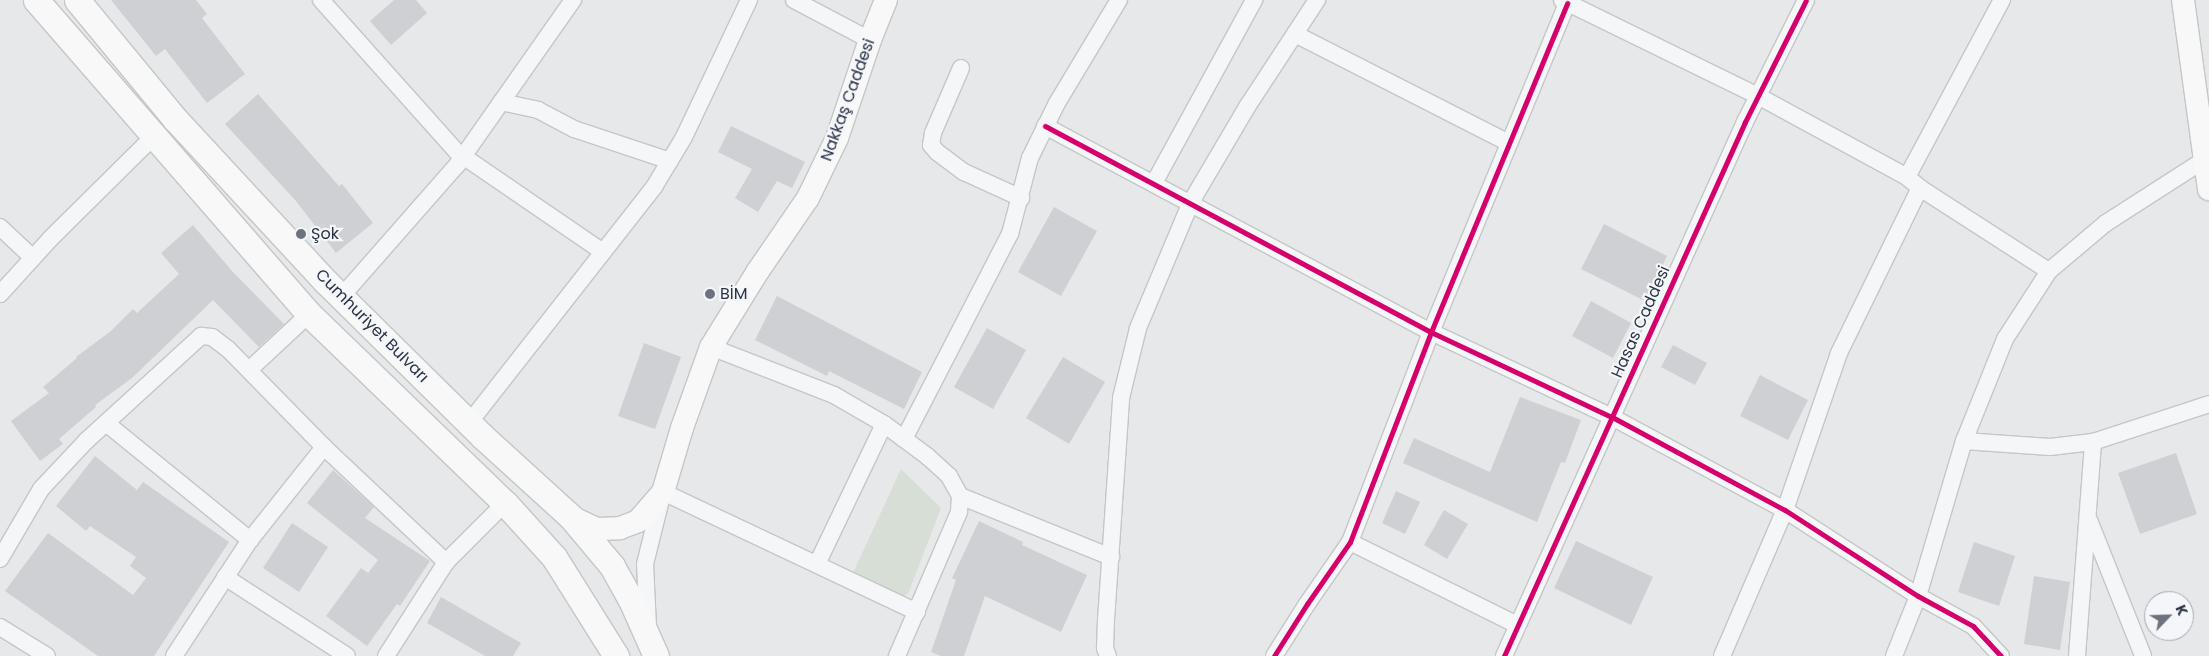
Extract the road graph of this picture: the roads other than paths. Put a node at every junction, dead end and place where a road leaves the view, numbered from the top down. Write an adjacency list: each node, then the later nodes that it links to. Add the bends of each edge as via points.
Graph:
1 (36, 0): 21 (main road)
2 (321, 0): 23 (street)
3 (573, 0): 19 (street)
4 (749, 0): 25 (street)
5 (794, 0): 16 (street)
6 (886, 0): 16 (street, Nakkaş Caddesi)
7 (1119, 0): 20 (street, via 1057,102)
8 (1254, 0): 26 (street)
9 (1317, 0): 15 (street)
10 (1806, 0): 18 (street, Hasas Caddesi)
11 (2002, 0): 27 (street)
12 (2183, 0): 24 (street)
13 (78, 1): 36 (main road, Cumhuriyet Bulvarı, via 175,119)
14 (1564, 2): 18 (street); 22 (street)
15 (1295, 34): 22 (street); 30 (street)
16 (870, 40): 39 (street, Nakkaş Caddesi, via 837,138 808,198)
17 (961, 68): 29 (street, via 933,133 932,145 964,172)
18 (1758, 96): 27 (street); 42 (street, Hasas Caddesi)
19 (501, 102): 23 (street); 25 (street, via 538,110 574,129)
20 (1046, 126): 26 (street); 29 (street, via 1030,158)
21 (153, 137): 33 (street); 37 (main road)
22 (1509, 143): 38 (street)
23 (463, 156): 32 (street); 36 (street)
24 (2204, 160): 28 (street); 34 (street, via 2106,224)
25 (670, 161): 32 (street, via 654,187)
26 (1154, 183): 30 (street)
27 (1913, 183): 34 (street); 53 (street, via 1839,353)
28 (2209, 189)
29 (1021, 198): 46 (street, via 1010,234)
30 (1191, 202): 38 (street); 59 (street, via 1138,328 1121,398)
31 (0, 227): 33 (street)
32 (602, 252): 44 (street)
33 (33, 258): 35 (street)
34 (2050, 271): 47 (street, via 2004,339)
35 (0, 294)
36 (341, 297): 44 (main road, Cumhuriyet Bulvarı)
37 (309, 314): 40 (street); 52 (main road)
38 (1431, 332): 42 (street); 57 (street)
39 (711, 347): 45 (street, via 834,396); 50 (street, Nakkaş Caddesi)
40 (249, 370): 43 (street, via 228,348 212,337 201,336); 49 (street)
41 (2209, 404): 48 (street)
42 (1612, 417): 53 (street); 67 (street, Hasas Caddesi)
43 (106, 423): 56 (street); 60 (street, via 41,489)
44 (469, 423): 55 (main road, Cumhuriyet Bulvarı)
45 (884, 424): 46 (street); 62 (street)
46 (904, 439): 51 (street, via 949,476)
47 (1964, 441): 48 (street, via 2050,447); 65 (street)
48 (2093, 442): 54 (street)
49 (324, 447): 56 (street); 61 (street)
50 (663, 492): 55 (street, via 638,521 620,528 597,529); 62 (street); 69 (street, via 645,564)
51 (960, 496): 59 (street); 66 (street, via 959,512)
52 (505, 503): 61 (street); 63 (main road, via 554,557)
53 (1785, 510): 65 (street); 79 (street)
54 (2088, 516): 82 (street); 83 (street)
55 (571, 517): 58 (main road, Cumhuriyet Bulvarı)
56 (250, 540): 64 (street)
57 (1350, 542): 67 (street); 77 (street)
58 (603, 556): 63 (main road, via 587,545 579,544 565,555); 69 (main road, Cumhuriyet Bulvarı, via 632,602)
59 (1110, 557): 76 (street, via 1105,648)
60 (0, 559)
61 (446, 562): 74 (street)
62 (817, 564): 66 (street)
63 (565, 574): 70 (main road)
64 (225, 577): 72 (street); 73 (street)
65 (1918, 596): 80 (street); 81 (street, via 1973,626)
66 (917, 612): 75 (street)
67 (1517, 626): 78 (street, Hasas Caddesi)
68 (0, 627): 71 (street)
69 (652, 650)
70 (616, 654)
71 (47, 656)
72 (174, 656)
73 (347, 656)
74 (386, 656)
75 (897, 656)
76 (1108, 656)
77 (1274, 656)
78 (1504, 656)
79 (1722, 656)
80 (1894, 656)
81 (2001, 656)
82 (2077, 656)
83 (2143, 656)

